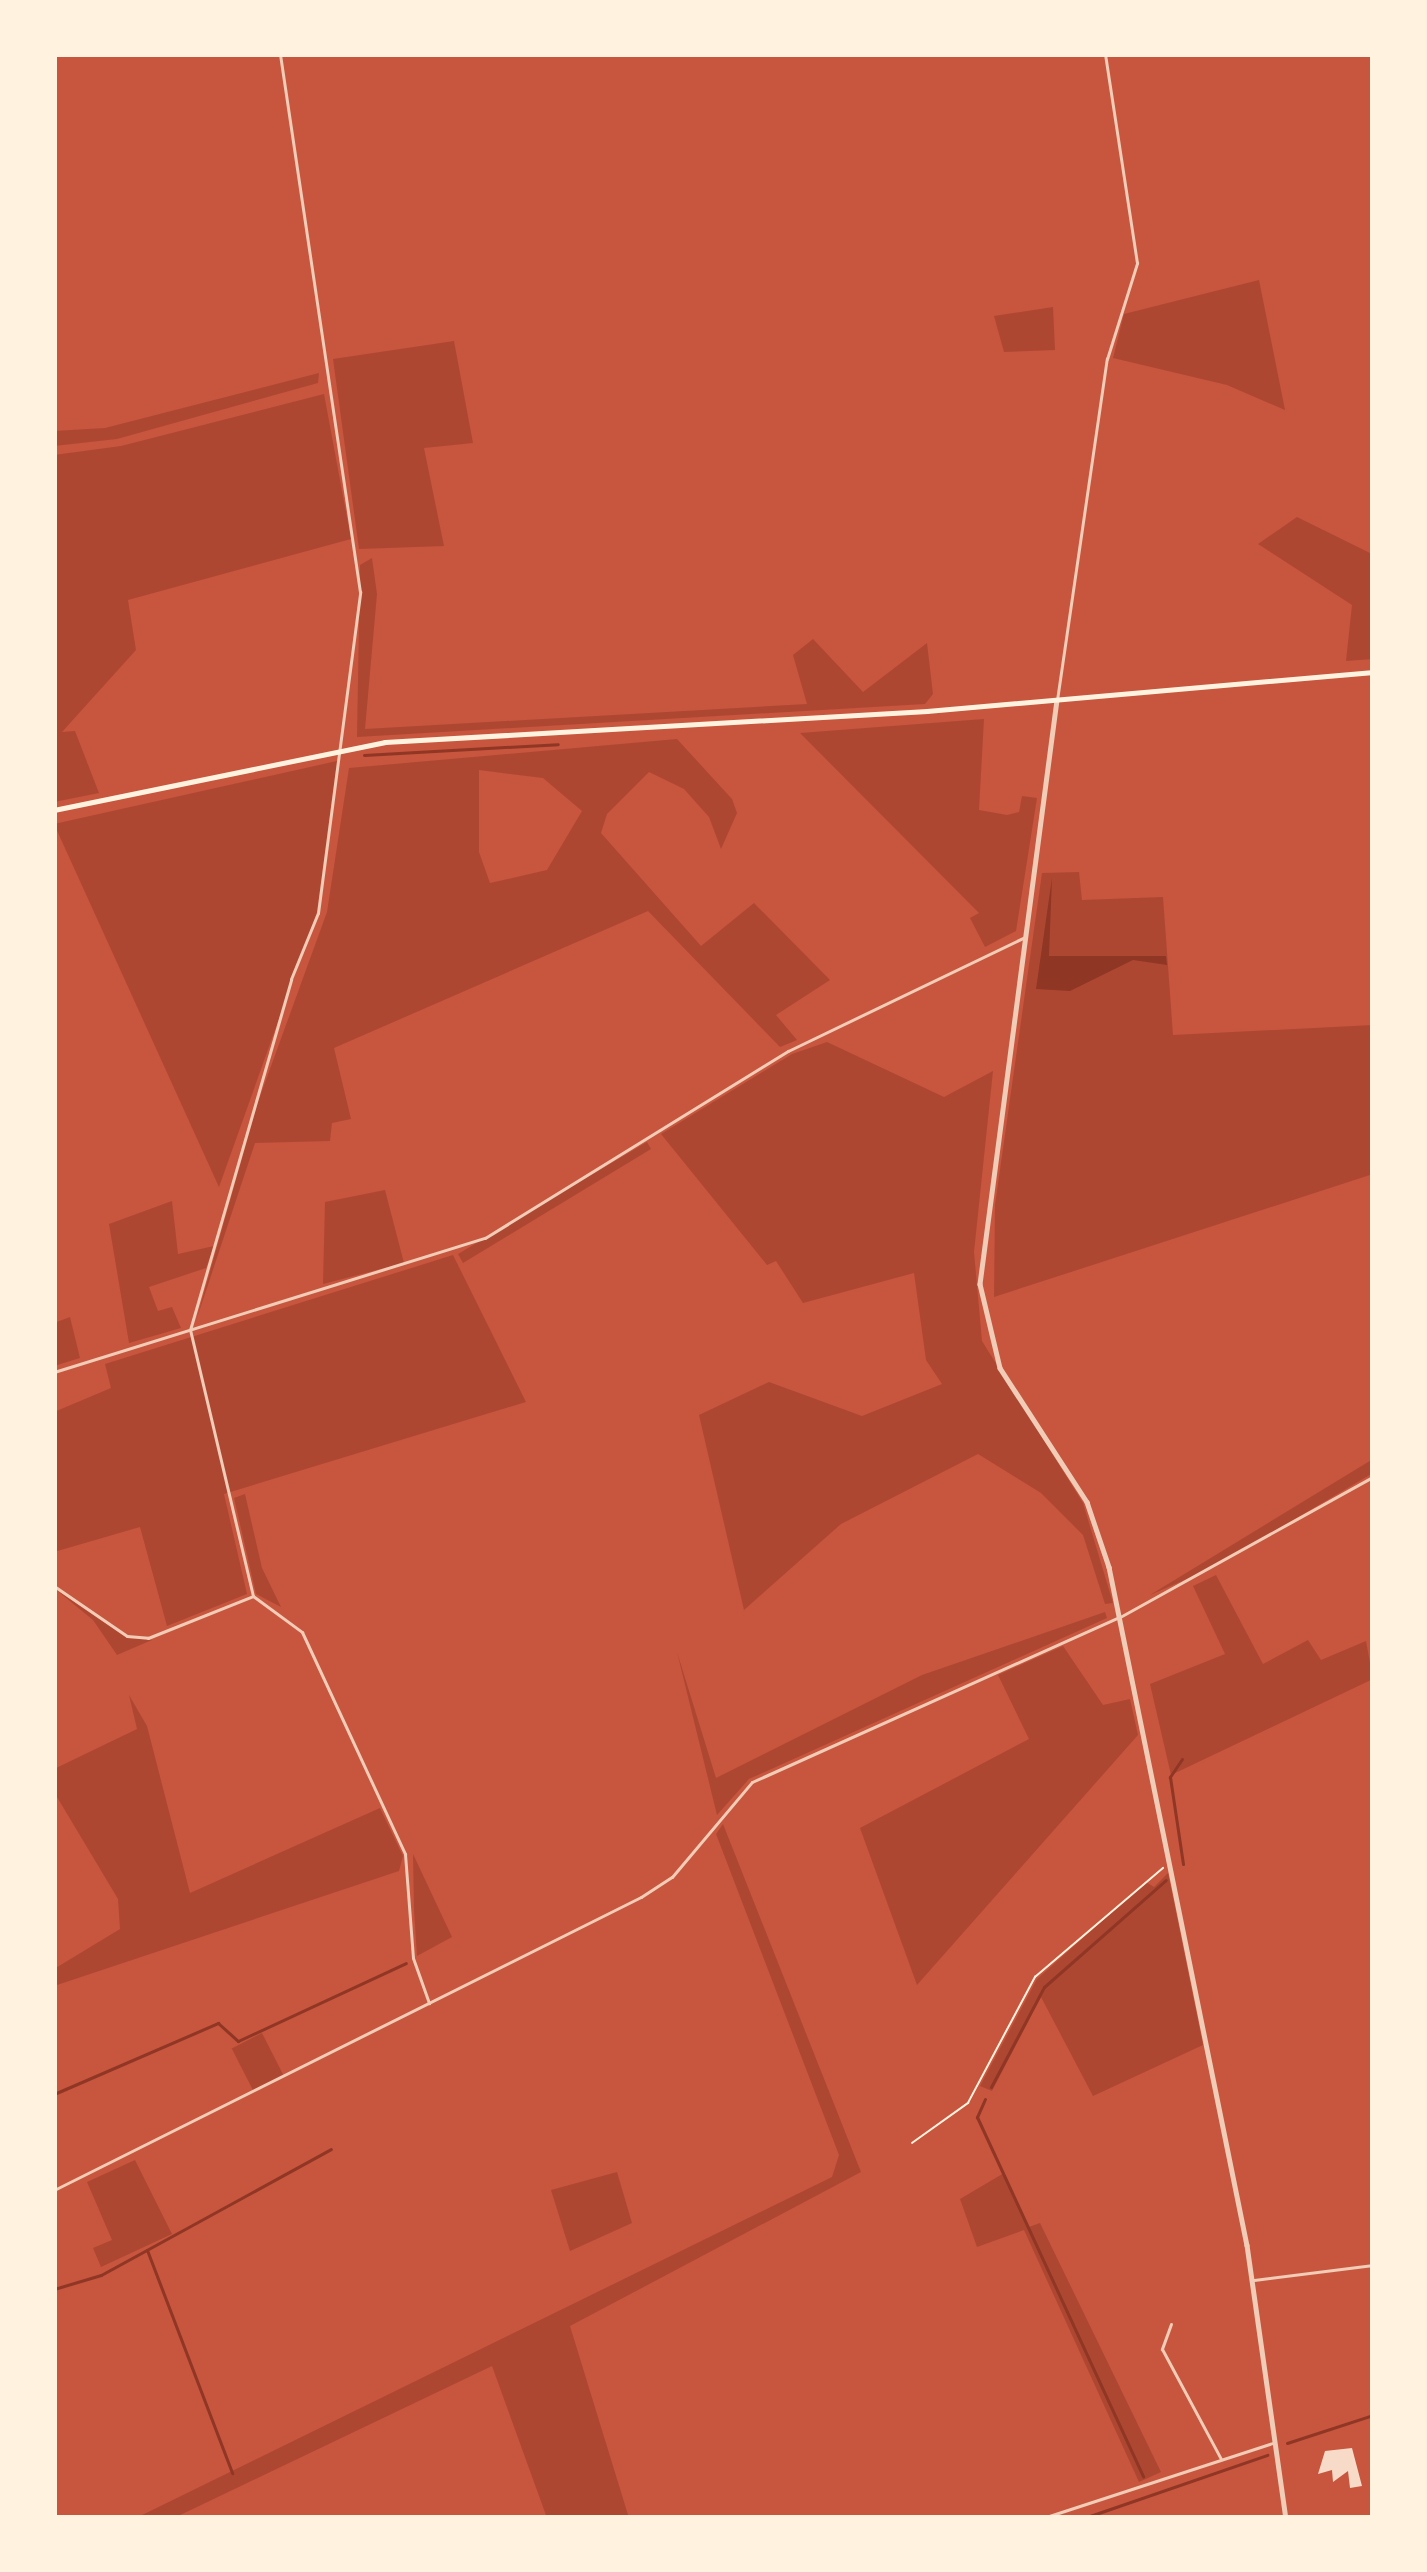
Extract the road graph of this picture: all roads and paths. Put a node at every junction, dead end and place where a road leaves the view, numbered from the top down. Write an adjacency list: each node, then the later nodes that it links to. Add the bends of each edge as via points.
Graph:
1 (280, 54): 5 (street, via 360,592)
2 (1105, 54): 4 (street, via 1137,263 1107,359)
3 (1373, 672): 4 (main road)
4 (1057, 700): 5 (main road); 7 (street)
5 (345, 747): 6 (main road); 8 (street, via 318,913 291,979)
6 (54, 810)
7 (1023, 938): 8 (street, via 788,1051 485,1238); 13 (street, via 980,1252 984,1315 1000,1368 1087,1502)
8 (190, 1330): 9 (street); 12 (street)
9 (54, 1372)
10 (1373, 1477): 13 (street)
11 (54, 1586): 12 (street, via 127,1636 148,1638)
12 (254, 1596): 15 (street, via 279,1610 319,1657 405,1854 413,1958)
13 (1120, 1617): 14 (street); 15 (street, via 752,1782 672,1877)
14 (1172, 1866): 16 (path, via 1035,1977 968,2103); 19 (street)
15 (430, 2005): 17 (street)
16 (912, 2143)
17 (54, 2190)
18 (1373, 2265): 19 (street)
19 (1252, 2280): 21 (street)
20 (1171, 2324): 22 (street, via 1162,2349)
21 (1275, 2443): 22 (street); 24 (street)
22 (1221, 2460): 23 (street)
23 (1043, 2518)
24 (1286, 2518)

